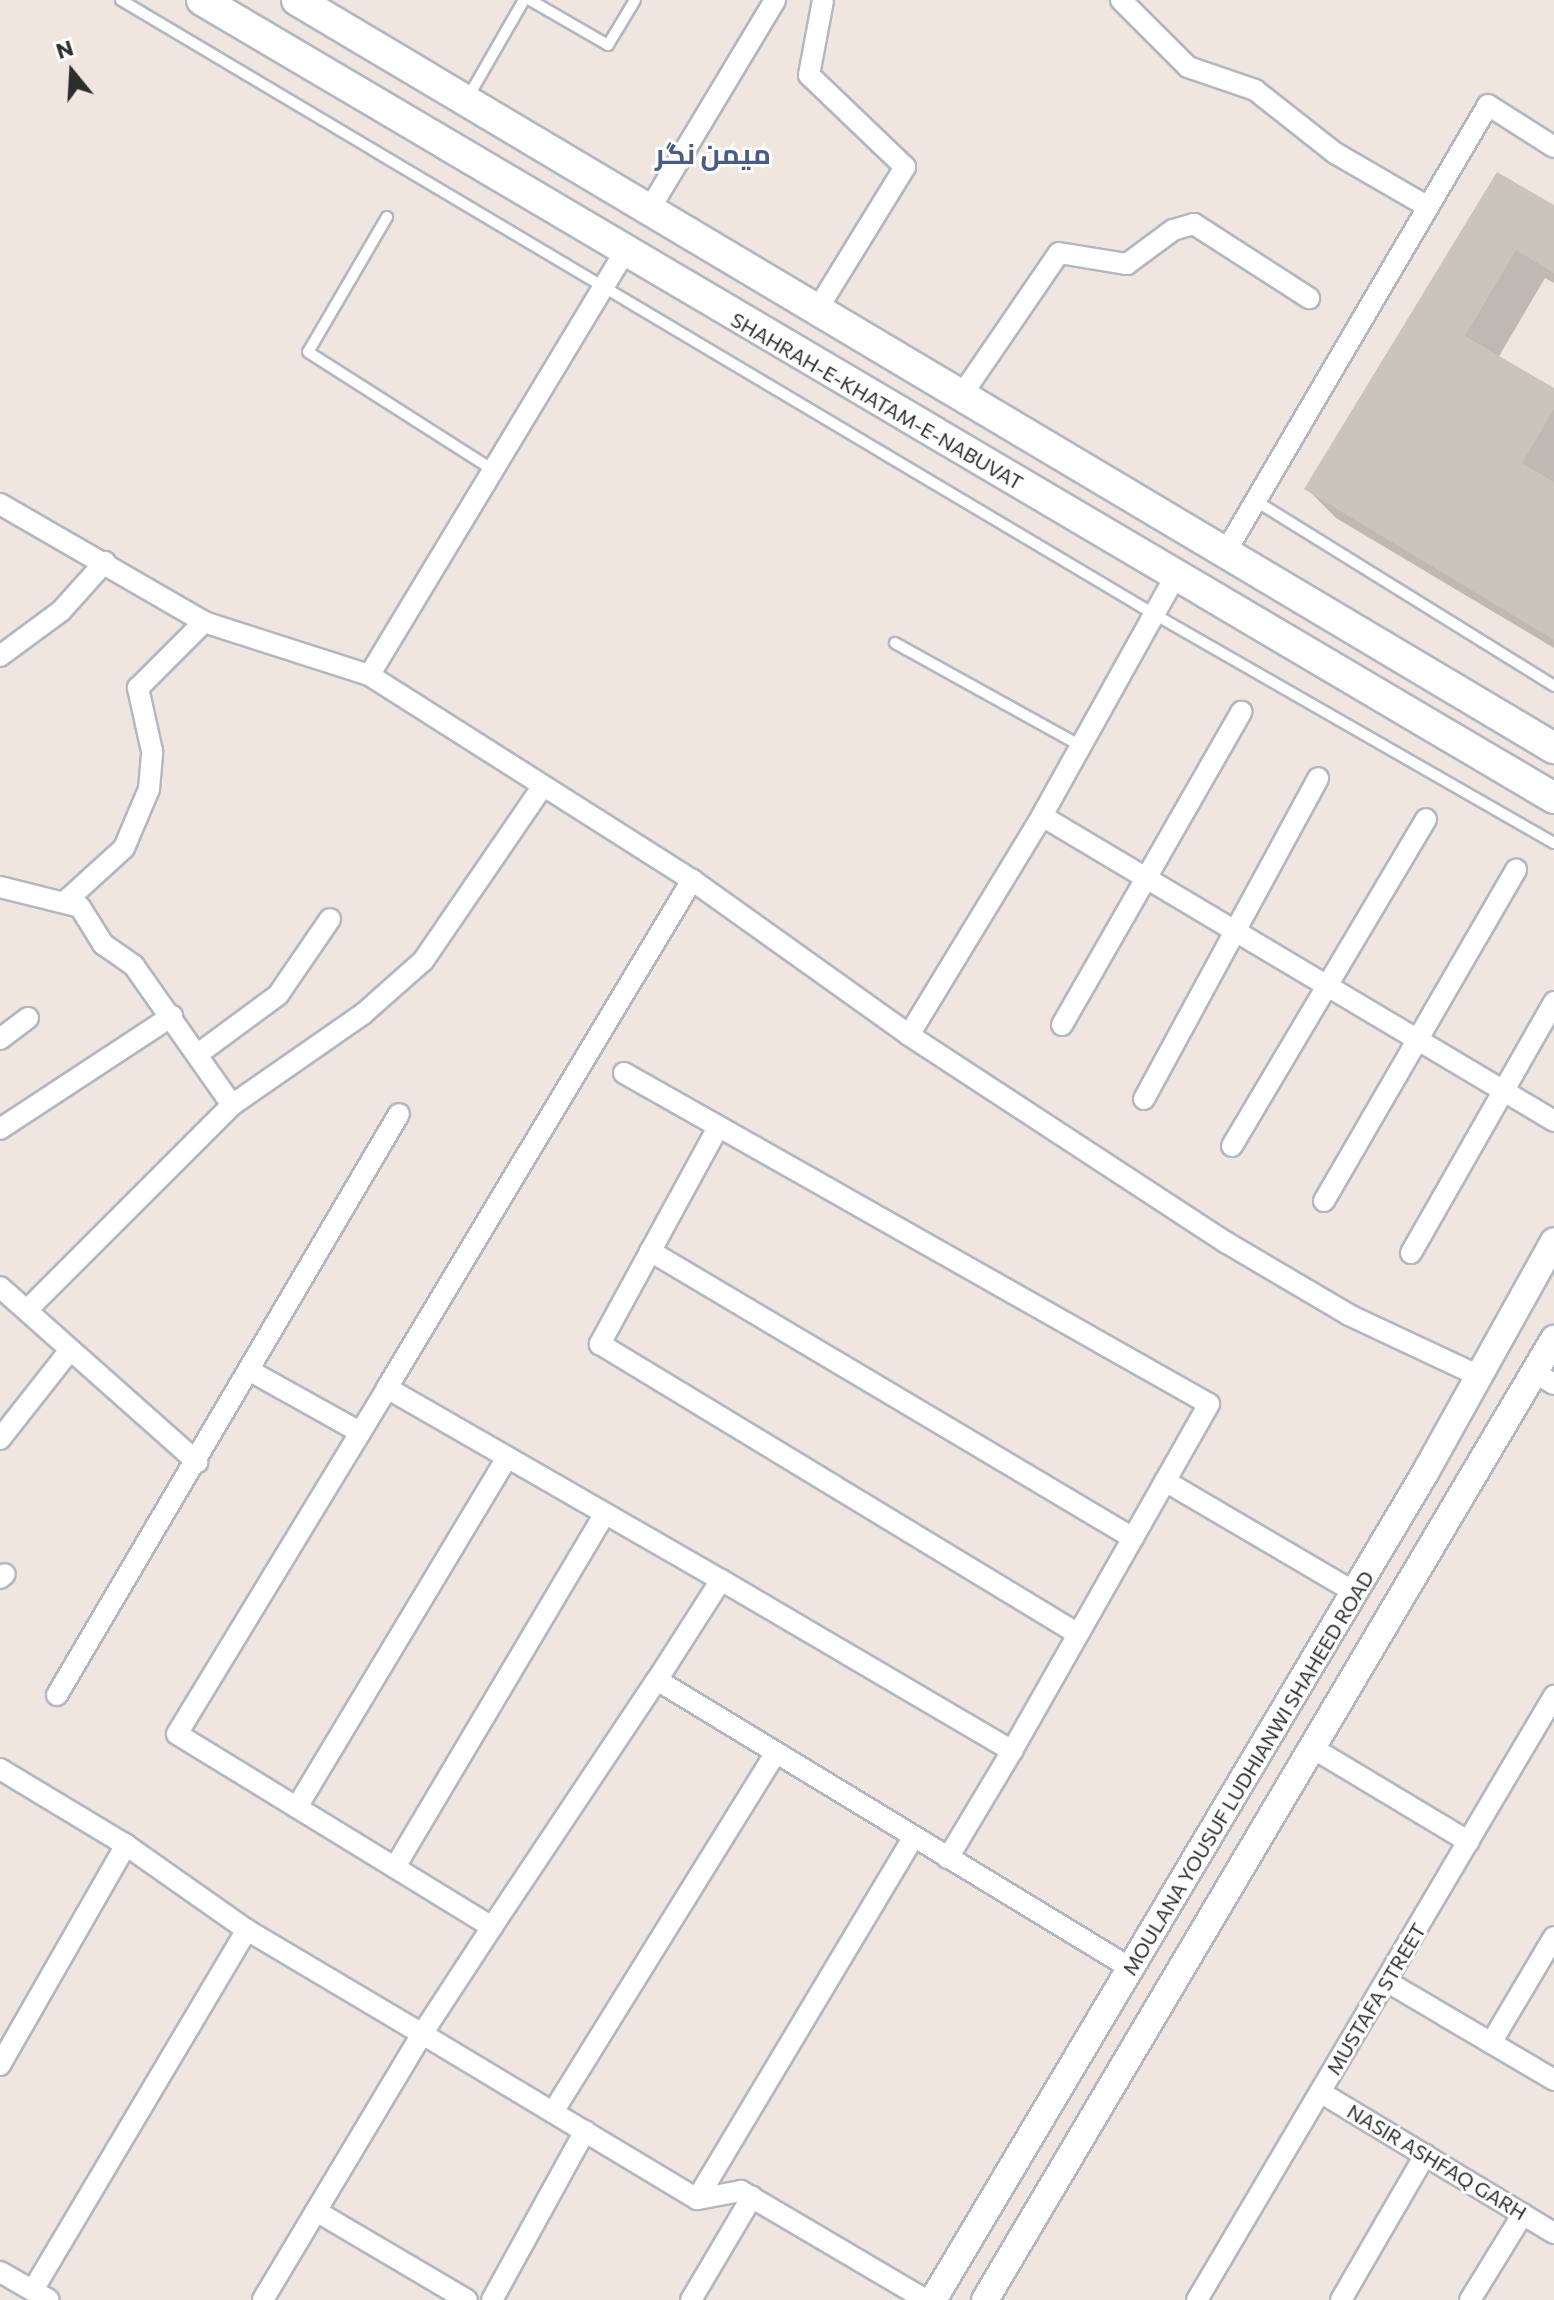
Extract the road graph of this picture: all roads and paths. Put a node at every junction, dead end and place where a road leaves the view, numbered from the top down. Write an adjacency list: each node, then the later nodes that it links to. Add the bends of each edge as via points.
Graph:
1 (121, 0): 15 (lane)
2 (202, 0): 14 (main road, SHAHRAH-E-KHATAM-E-NABUVAT)
3 (297, 0): 9 (main road)
4 (527, 0): 5 (lane, via 608,45); 9 (lane)
5 (635, 0)
6 (775, 0): 12 (street)
7 (823, 0): 17 (street, via 809,75 905,167)
8 (1121, 0): 11 (street, via 1188,67 1255,90 1335,153)
9 (466, 101): 12 (main road)
10 (1554, 147): 11 (street, via 1488,105)
11 (1428, 207): 20 (street)
12 (649, 210): 17 (main road)
13 (387, 217): 19 (lane, via 308,352)
14 (624, 253): 15 (street); 24 (main road, SHAHRAH-E-KHATAM-E-NABUVAT)
15 (605, 285): 19 (street); 25 (lane)
16 (1309, 298): 18 (street, via 1194,224 1173,230 1127,264 1059,253)
17 (817, 310): 18 (main road)
18 (961, 396): 22 (main road)
19 (493, 470): 29 (street)
20 (1256, 501): 22 (street); 30 (lane)
21 (0, 504): 23 (street)
22 (1225, 553): 33 (main road)
23 (105, 562): 26 (street); 28 (street, via 61,611)
24 (1176, 575): 25 (street); 36 (main road, SHAHRAH-E-KHATAM-E-NABUVAT)
25 (1154, 614): 32 (street); 39 (lane)
26 (204, 622): 29 (street); 44 (street, via 138,688 152,751 149,789 124,848)
27 (895, 643): 32 (lane)
28 (0, 656)
29 (369, 675): 35 (street)
30 (1554, 686)
31 (1241, 712): 41 (street)
32 (1081, 746): 37 (street)
33 (1554, 748)
34 (1318, 778): 46 (street)
35 (543, 786): 42 (street); 59 (street, via 445,939 363,1014)
36 (1554, 798)
37 (1042, 816): 41 (street); 52 (street)
38 (1426, 819): 47 (street)
39 (1554, 843)
40 (1516, 870): 54 (street)
41 (1143, 877): 46 (street); 51 (street)
42 (692, 880): 52 (street); 76 (street)
43 (0, 887): 44 (street)
44 (67, 900): 49 (street, via 86,913 103,944 134,966)
45 (330, 919): 55 (street, via 278,995)
46 (1234, 932): 47 (street); 58 (street)
47 (1327, 988): 54 (street); 64 (street)
48 (1554, 1002): 57 (street)
49 (172, 1016): 55 (street); 62 (street)
50 (28, 1018): 53 (street)
51 (1062, 1025)
52 (909, 1035): 74 (street, via 1227,1243 1349,1315)
53 (0, 1039)
54 (1415, 1040): 57 (street); 65 (street)
55 (198, 1054): 59 (street)
56 (624, 1073): 63 (street)
57 (1498, 1090): 61 (street); 68 (street)
58 (1144, 1099)
59 (232, 1105): 70 (street)
60 (399, 1114): 73 (street)
61 (1554, 1121)
62 (0, 1129)
63 (716, 1131): 67 (street); 81 (street, via 1209,1404)
64 (1232, 1146)
65 (1324, 1201)
66 (1554, 1241): 74 (street, MOULANA YOUSUF LUDHIANWI SHAHEED ROAD)
67 (650, 1251): 83 (street); 86 (street, via 600,1344)
68 (1411, 1253)
69 (0, 1287): 70 (street)
70 (28, 1309): 72 (street)
71 (1554, 1339): 75 (street, MOULANA YOUSUF LUDHIANWI SHAHEED ROAD)
72 (70, 1350): 78 (street); 80 (street)
73 (252, 1372): 77 (street); 80 (street)
74 (1479, 1376): 85 (street, MOULANA YOUSUF LUDHIANWI SHAHEED ROAD)
75 (1544, 1378): 90 (street, MOULANA YOUSUF LUDHIANWI SHAHEED ROAD)
76 (387, 1388): 77 (street); 79 (street)
77 (360, 1432): 94 (street, via 177,1734)
78 (0, 1439)
79 (507, 1457): 82 (street); 94 (street)
80 (197, 1462): 88 (street)
81 (1165, 1481): 83 (street); 85 (street)
82 (605, 1514): 84 (street); 99 (street)
83 (1133, 1538): 86 (street)
84 (721, 1580): 87 (street); 91 (street)
85 (1354, 1592): 103 (street, MOULANA YOUSUF LUDHIANWI SHAHEED ROAD)
86 (1078, 1634): 91 (street)
87 (657, 1680): 92 (street); 100 (street)
88 (57, 1695)
89 (1554, 1696): 96 (street, MUSTAFA STREET)
90 (1311, 1747): 96 (street); 127 (street, MOULANA YOUSUF LUDHIANWI SHAHEED ROAD)
91 (1012, 1751): 98 (street)
92 (776, 1752): 95 (street); 111 (street)
93 (0, 1769): 97 (street)
94 (297, 1807): 99 (street)
95 (914, 1837): 98 (street); 115 (street)
96 (1469, 1842): 104 (street, MUSTAFA STREET)
97 (126, 1845): 101 (street); 106 (street)
98 (948, 1858): 103 (street)
99 (395, 1867): 100 (street)
100 (492, 1927): 105 (street)
101 (247, 1930): 105 (street); 120 (street)
102 (1554, 1937): 107 (street)
103 (1132, 1969): 126 (street, MOULANA YOUSUF LUDHIANWI SHAHEED ROAD)
104 (1386, 1981): 107 (street); 110 (street, MUSTAFA STREET)
105 (422, 2034): 111 (street); 116 (street)
106 (6, 2038): 108 (street)
107 (1491, 2043): 109 (street)
108 (0, 2065)
109 (1554, 2080)
110 (1320, 2092): 113 (street, NASIR ASHFAQ GARH); 128 (street, MUSTAFA STREET)
111 (553, 2112): 112 (street)
112 (585, 2131): 115 (street); 123 (street)
113 (1425, 2155): 117 (street, NASIR ASHFAQ GARH); 129 (street)
114 (752, 2197): 115 (street, via 741,2191); 124 (street); 125 (street)
115 (697, 2199)
116 (316, 2211): 121 (street); 122 (street)
117 (1523, 2214): 118 (street, NASIR ASHFAQ GARH); 130 (street)
118 (1554, 2233)
119 (0, 2272): 120 (street)
120 (41, 2295)
121 (263, 2300)
122 (467, 2300)
123 (492, 2300)
124 (691, 2300)
125 (926, 2300)
126 (933, 2300)
127 (985, 2300)
128 (1197, 2300)
129 (1341, 2300)
130 (1470, 2300)

